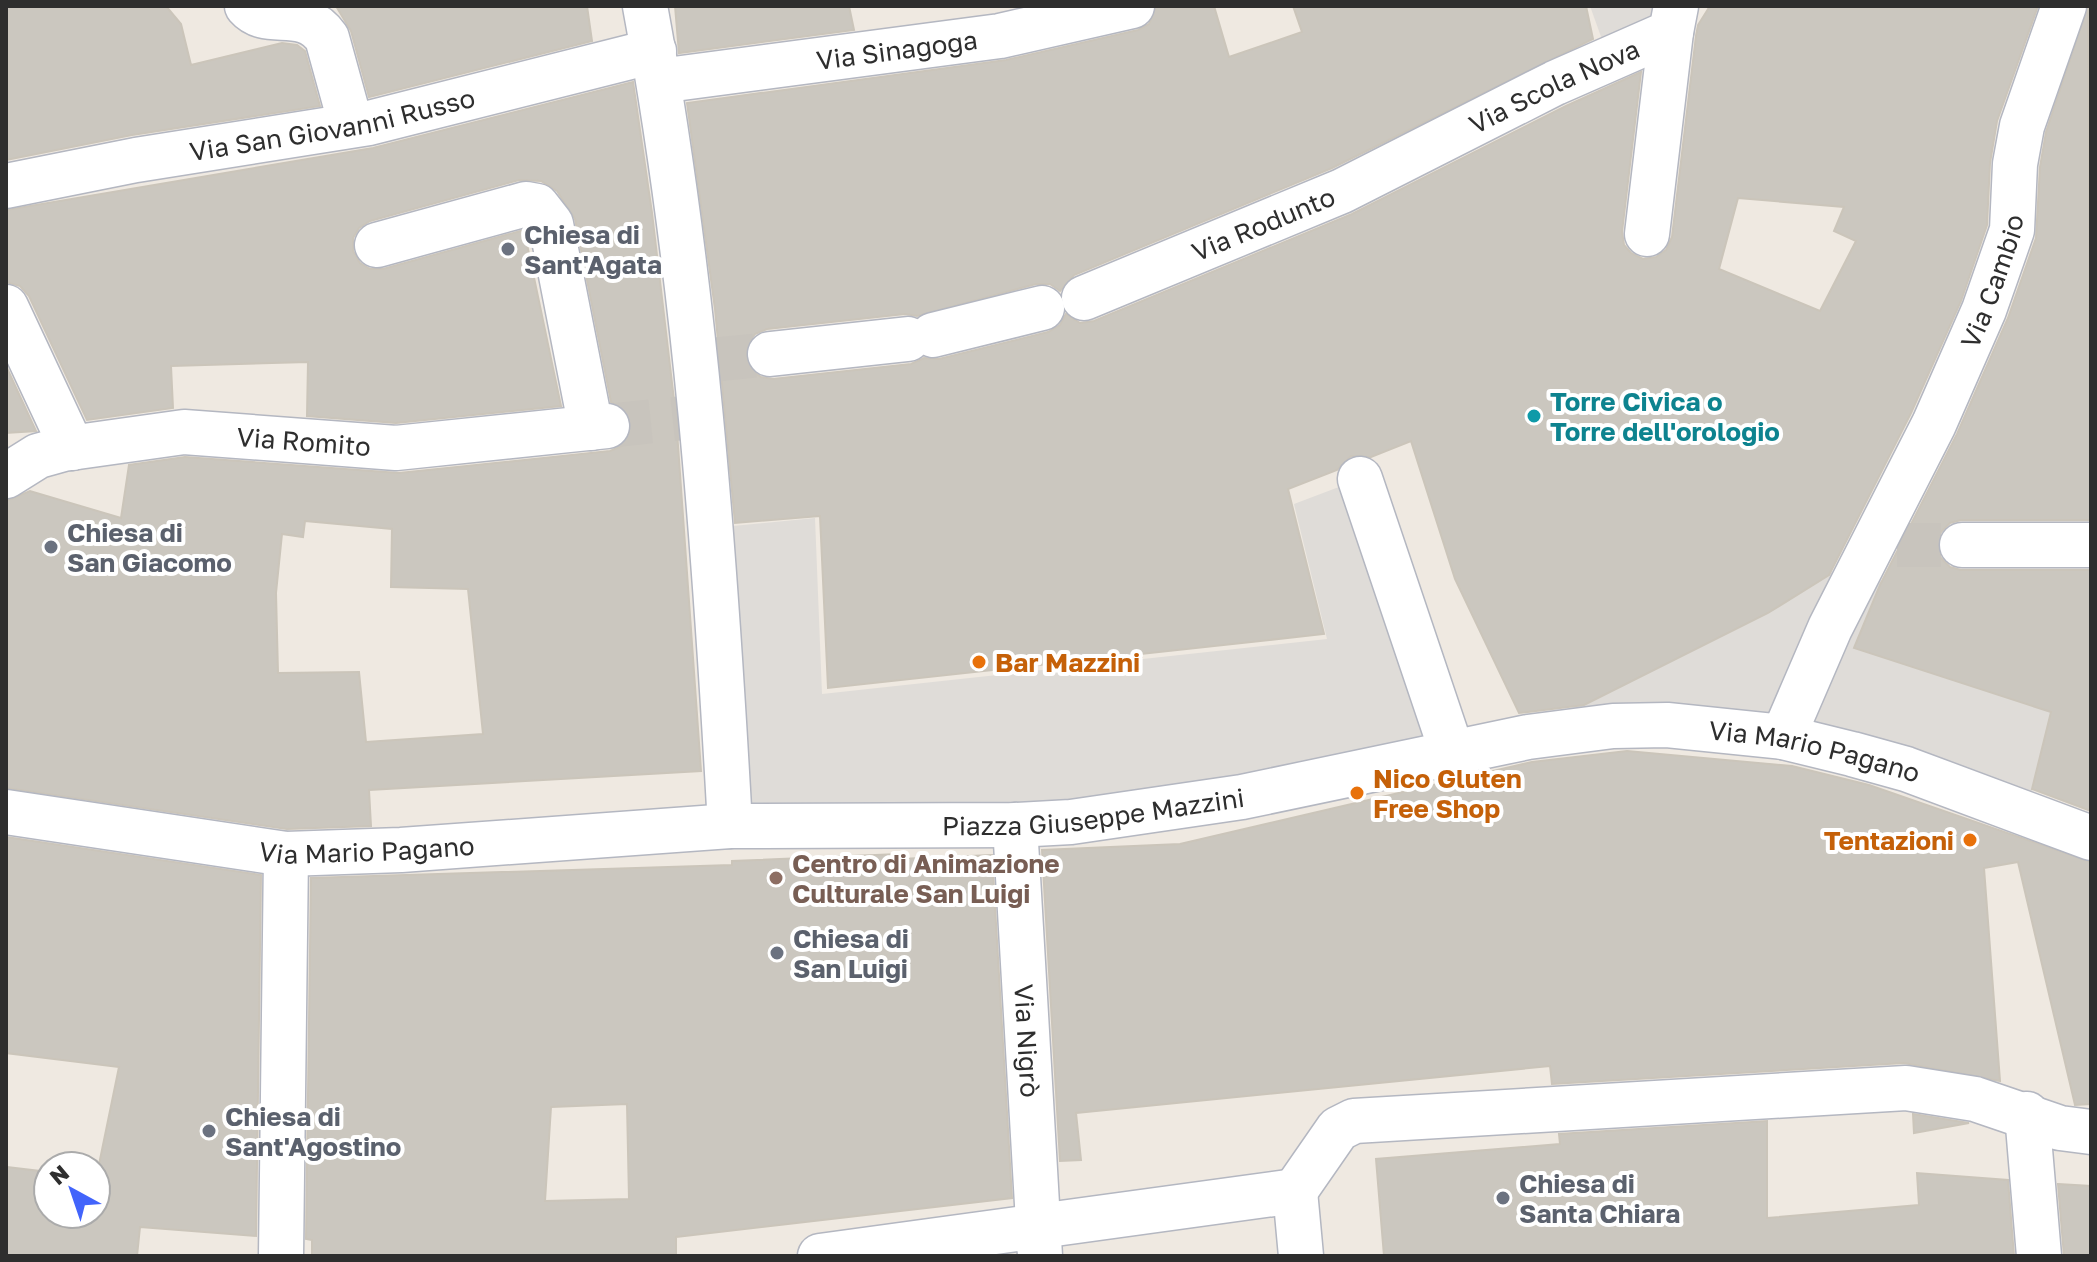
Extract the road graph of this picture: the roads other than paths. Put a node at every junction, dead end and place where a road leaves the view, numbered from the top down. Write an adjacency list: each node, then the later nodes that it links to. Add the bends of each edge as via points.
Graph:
1 (247, 6): 7 (street, via 258,15 303,17 319,26)
2 (645, 6): 6 (street)
3 (1132, 6): 6 (street, Via Sinagoga, via 1000,36)
4 (2064, 6): 20 (street, Via Cambio, via 2022,126 2012,230 1984,310 1886,544 1830,628)
5 (1673, 19): 8 (street, Via Scola Nova); 10 (street, Via Scola Nova)
6 (656, 66): 7 (street, Via San Giovanni Russo); 24 (street, via 703,361 692,417 715,564)
7 (351, 125): 9 (street, Via San Giovanni Russo)
8 (1440, 143): 13 (street, Via Rodunto, via 1308,207 1063,303 921,337)
9 (6, 186)
10 (1647, 234)
11 (377, 245): 14 (street, Via Romito, via 526,204 537,206 551,224 599,427 396,448 184,432)
12 (6, 307): 14 (street)
13 (770, 354)
14 (72, 448): 15 (street, Via Romito, via 38,456)
15 (6, 476)
16 (1360, 479): 21 (street)
17 (1962, 545): 18 (street)
18 (2091, 545)
19 (1528, 737): 20 (street, Via Mario Pagano, via 1667,725); 21 (street, Piazza Giuseppe Mazzini)
20 (1783, 737): 25 (street, Via Mario Pagano, via 1906,769)
21 (1453, 755): 23 (street, Piazza Giuseppe Mazzini, via 1162,811)
22 (6, 812): 26 (street, Via Mario Pagano)
23 (1015, 825): 24 (street, Piazza Giuseppe Mazzini); 30 (street, Via Nigrò)
24 (730, 826): 26 (street, Via Mario Pagano)
25 (2091, 838)
26 (286, 854): 31 (street)
27 (2027, 1114): 28 (street, via 2060,1128); 29 (street, via 1906,1088 1354,1121 1338,1129); 34 (street)
28 (2091, 1132)
29 (1295, 1191): 30 (street); 33 (street)
30 (1039, 1240): 32 (street)
31 (281, 1256)
32 (820, 1256)
33 (1301, 1256)
34 (2039, 1256)

